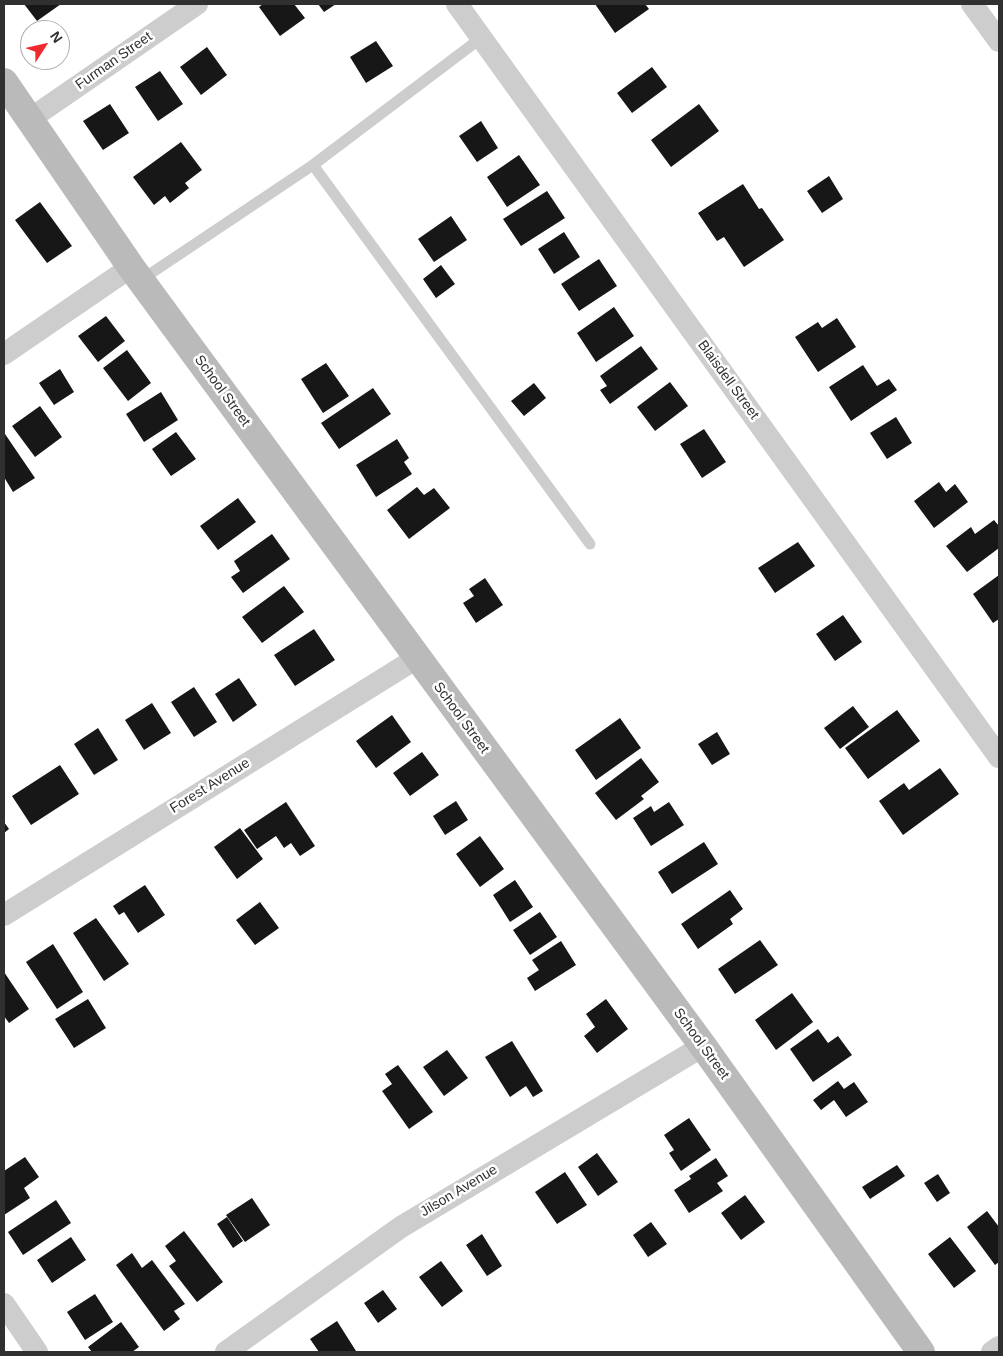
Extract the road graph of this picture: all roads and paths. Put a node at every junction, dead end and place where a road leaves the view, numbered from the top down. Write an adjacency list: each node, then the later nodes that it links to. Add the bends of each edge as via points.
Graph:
1 (197, 4): 7 (street, Furman Street)
2 (457, 4): 4 (street, Blaisdell Street)
3 (972, 4): 5 (street)
4 (482, 38): 8 (lane); 13 (street, Blaisdell Street)
5 (999, 41)
6 (4, 82): 7 (main road, School Street)
7 (30, 119): 9 (main road, School Street)
8 (313, 165): 9 (lane); 11 (lane)
9 (136, 274): 10 (street); 12 (main road, School Street)
10 (4, 354)
11 (590, 544)
12 (417, 658): 14 (street, Forest Avenue); 15 (main road, School Street)
13 (999, 757)
14 (4, 915)
15 (703, 1046): 20 (street, Jilson Avenue, via 400,1226); 21 (main road, School Street)
16 (4, 1304): 17 (street)
17 (11, 1332): 19 (street)
18 (999, 1347): 22 (street)
19 (37, 1352)
20 (226, 1352)
21 (921, 1352)
22 (992, 1352)

